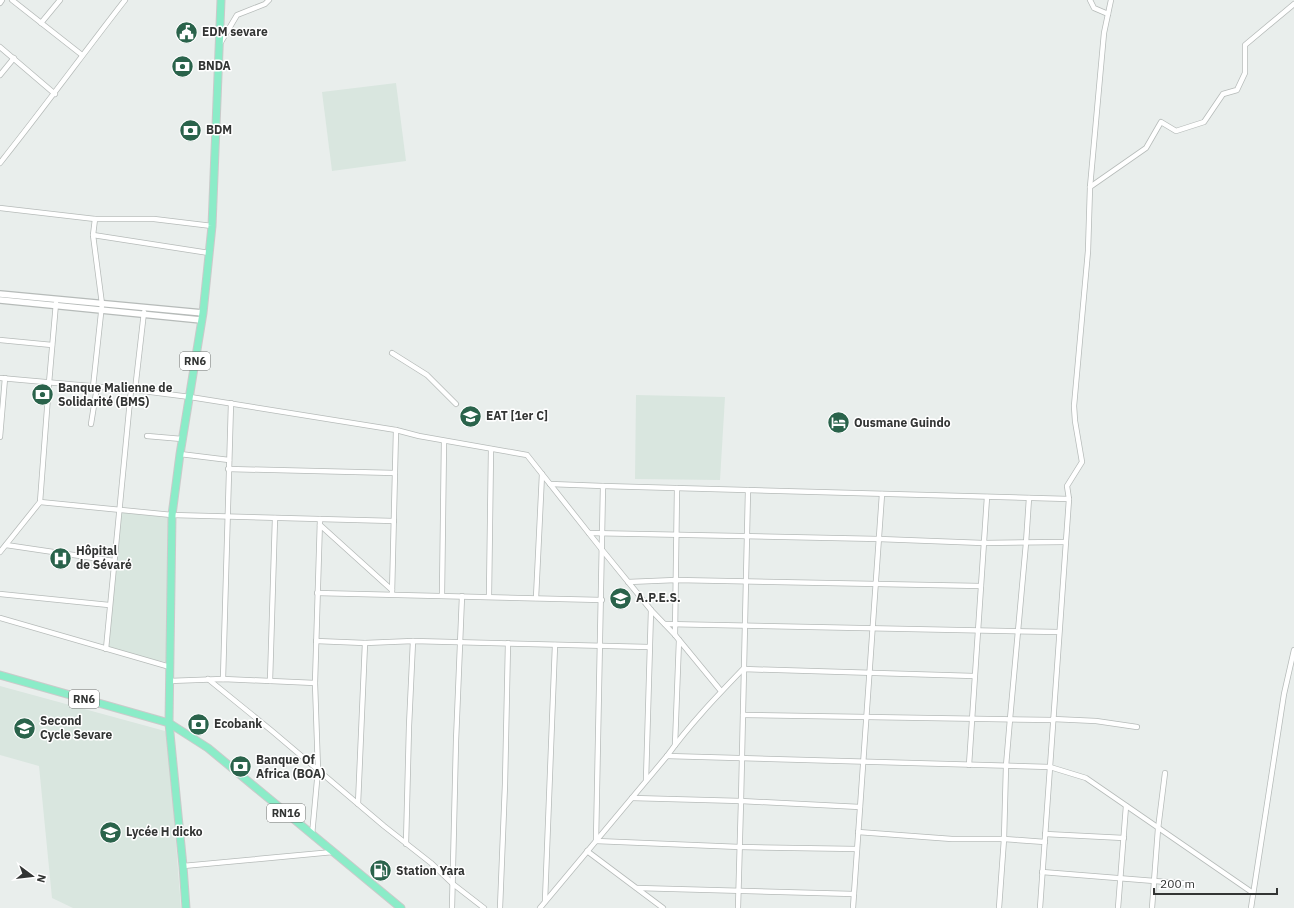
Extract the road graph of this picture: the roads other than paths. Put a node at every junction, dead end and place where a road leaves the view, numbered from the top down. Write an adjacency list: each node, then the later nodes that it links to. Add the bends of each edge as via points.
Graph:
1 (2, 0): 9 (street)
2 (12, 0): 12 (street)
3 (60, 0): 12 (street)
4 (125, 0): 15 (street)
5 (222, 0): 13 (main road, RN6)
6 (269, 0): 13 (street, via 237,15)
7 (1090, 0): 11 (street, via 1094,8)
8 (1111, 0): 11 (street)
9 (0, 3)
10 (1294, 4): 20 (street, via 1245,45 1245,73 1237,90 1223,94 1204,122 1176,131 1161,122 1146,148)
11 (1108, 14): 20 (street, via 1104,33)
12 (41, 23): 15 (street)
13 (220, 44): 23 (main road, RN6)
14 (0, 47): 16 (street)
15 (82, 55): 18 (street)
16 (14, 58): 17 (street); 18 (street)
17 (0, 74)
18 (55, 94): 19 (street)
19 (0, 163)
20 (1090, 187): 61 (street, via 1088,251 1074,406 1082,462 1067,486)
21 (0, 208): 22 (street)
22 (95, 219): 23 (street, via 154,218); 24 (street)
23 (212, 226): 25 (main road, RN6)
24 (93, 235): 25 (street); 29 (street)
25 (209, 253): 31 (main road, RN6)
26 (0, 294): 28 (street)
27 (0, 300): 28 (street)
28 (56, 302): 29 (street); 33 (street)
29 (102, 306): 30 (street); 37 (street)
30 (144, 311): 31 (street); 38 (street)
31 (202, 316): 39 (main road, RN6)
32 (0, 340): 33 (street)
33 (52, 345): 36 (street)
34 (392, 353): 41 (street, via 427,375)
35 (3, 378): 36 (street); 45 (street)
36 (48, 383): 37 (street); 62 (street)
37 (95, 387): 38 (street); 42 (street)
38 (133, 390): 39 (street); 63 (street)
39 (190, 397): 40 (street); 46 (main road, RN6)
40 (231, 403): 43 (street); 50 (street)
41 (456, 404)
42 (91, 424)
43 (396, 430): 47 (street); 52 (street)
44 (147, 436): 46 (street)
45 (0, 437)
46 (182, 439): 49 (main road, RN6)
47 (444, 441): 48 (street); 90 (street)
48 (492, 449): 53 (street, via 527,455); 92 (street)
49 (180, 454): 50 (street); 64 (main road, RN6)
50 (229, 460): 51 (street)
51 (228, 469): 52 (street); 65 (street)
52 (395, 473): 68 (street)
53 (542, 473): 54 (street); 93 (street)
54 (550, 484): 55 (street); 70 (street)
55 (604, 486): 56 (street); 71 (street)
56 (677, 488): 57 (street); 72 (street)
57 (748, 490): 58 (street); 73 (street)
58 (882, 494): 59 (street); 74 (street)
59 (986, 497): 60 (street); 76 (street)
60 (1029, 498): 61 (street); 77 (street)
61 (1069, 499): 75 (street)
62 (40, 502): 63 (street); 78 (street)
63 (119, 510): 64 (street); 81 (street)
64 (172, 515): 65 (street); 117 (main road, RN6)
65 (227, 517): 66 (street); 123 (street)
66 (275, 518): 67 (street); 125 (street)
67 (320, 519): 68 (street); 69 (street)
68 (394, 521): 87 (street)
69 (320, 525): 87 (street); 88 (street)
70 (589, 533): 71 (street); 79 (street)
71 (602, 534): 72 (street); 79 (street)
72 (677, 534): 73 (street); 82 (street)
73 (747, 537): 74 (street); 84 (street)
74 (879, 539): 76 (street); 85 (street)
75 (1065, 542): 77 (street); 104 (street)
76 (983, 543): 77 (street); 86 (street)
77 (1026, 543): 103 (street)
78 (6, 546): 80 (street); 81 (street)
79 (603, 551): 83 (street); 94 (street)
80 (0, 552)
81 (114, 561): 95 (street)
82 (676, 580): 83 (street); 84 (street); 99 (street)
83 (628, 582): 96 (street)
84 (746, 582): 85 (street); 100 (street)
85 (876, 584): 86 (street); 101 (street)
86 (980, 586): 102 (street)
87 (392, 592): 88 (street); 90 (street)
88 (317, 593): 107 (street)
89 (0, 594): 95 (street)
90 (442, 595): 91 (street)
91 (462, 596): 92 (street); 109 (street)
92 (489, 596): 93 (street)
93 (536, 598): 94 (street)
94 (602, 600): 113 (street)
95 (109, 605): 115 (street)
96 (651, 610): 98 (street); 114 (street)
97 (0, 618): 115 (street)
98 (665, 624): 99 (street); 105 (street)
99 (676, 625): 100 (street); 105 (street)
100 (745, 626): 101 (street); 118 (street)
101 (872, 628): 102 (street); 119 (street)
102 (978, 630): 103 (street); 121 (street)
103 (1018, 631): 104 (street); 131 (street)
104 (1059, 632): 132 (street)
105 (675, 635): 106 (street)
106 (679, 640): 127 (street); 135 (street)
107 (316, 641): 110 (street); 126 (street)
108 (414, 641): 109 (street); 110 (street); 158 (street)
109 (460, 642): 111 (street); 167 (street)
110 (365, 643): 147 (street)
111 (508, 643): 112 (street); 178 (street)
112 (555, 645): 113 (street); 173 (street)
113 (601, 646): 114 (street); 156 (street)
114 (649, 647): 144 (street)
115 (106, 649): 117 (street)
116 (1294, 650): 171 (street, via 1284,694)
117 (170, 667): 124 (main road, RN6)
118 (743, 669): 119 (street); 127 (street); 128 (street)
119 (870, 673): 121 (street); 129 (street)
120 (0, 675): 133 (main road, RN6)
121 (974, 676): 130 (street)
122 (208, 679): 123 (street); 124 (street); 142 (street)
123 (223, 679): 125 (street)
124 (170, 681): 133 (main road, RN6)
125 (270, 681): 126 (street)
126 (315, 683): 142 (street)
127 (722, 691): 135 (street)
128 (743, 715): 129 (street); 137 (street)
129 (866, 717): 130 (street); 138 (street)
130 (972, 719): 131 (street); 139 (street)
131 (1010, 719): 132 (street); 140 (street)
132 (1053, 719): 134 (street, via 1096,721); 141 (street)
133 (168, 723): 153 (main road, RN16, via 208,748); 163 (main road)
134 (1137, 727)
135 (675, 745): 136 (street)
136 (667, 756): 137 (street); 144 (street)
137 (742, 758): 138 (street); 146 (street)
138 (863, 762): 139 (street); 149 (street)
139 (969, 765): 140 (street)
140 (1006, 766): 141 (street); 155 (street)
141 (1050, 767): 148 (street, via 1086,778); 152 (street)
142 (318, 770): 147 (street); 153 (street)
143 (1165, 772): 150 (street)
144 (646, 780): 145 (street)
145 (632, 798): 146 (street); 156 (street)
146 (741, 801): 149 (street); 159 (street)
147 (358, 804): 158 (street)
148 (1126, 806): 150 (street); 154 (street)
149 (860, 808): 151 (street)
150 (1158, 829): 166 (street); 171 (street)
151 (858, 832): 155 (street, via 952,839); 160 (street)
152 (1045, 834): 154 (street); 157 (street)
153 (312, 835): 162 (main road, RN16)
154 (1124, 838): 165 (street)
155 (1004, 839): 157 (street); 183 (street)
156 (596, 841): 159 (street); 161 (street)
157 (1045, 842): 164 (street)
158 (406, 844): 167 (street)
159 (740, 847): 160 (street); 170 (street)
160 (857, 849): 172 (street)
161 (587, 851): 169 (street); 173 (street)
162 (333, 852): 163 (street); 175 (main road, RN16)
163 (183, 866): 174 (main road)
164 (1042, 872): 165 (street); 184 (street)
165 (1121, 878): 166 (street); 185 (street)
166 (1155, 880): 168 (street); 186 (street)
167 (453, 884): 176 (street); 177 (street)
168 (1192, 884)
169 (637, 888): 170 (street); 180 (street)
170 (738, 890): 172 (street); 181 (street)
171 (1253, 893): 187 (street)
172 (854, 894): 182 (street)
173 (545, 901): 179 (street)
174 (186, 908)
175 (401, 908)
176 (452, 908)
177 (484, 908)
178 (500, 908)
179 (540, 908)
180 (663, 908)
181 (738, 908)
182 (853, 908)
183 (999, 908)
184 (1040, 908)
185 (1118, 908)
186 (1152, 908)
187 (1251, 908)

